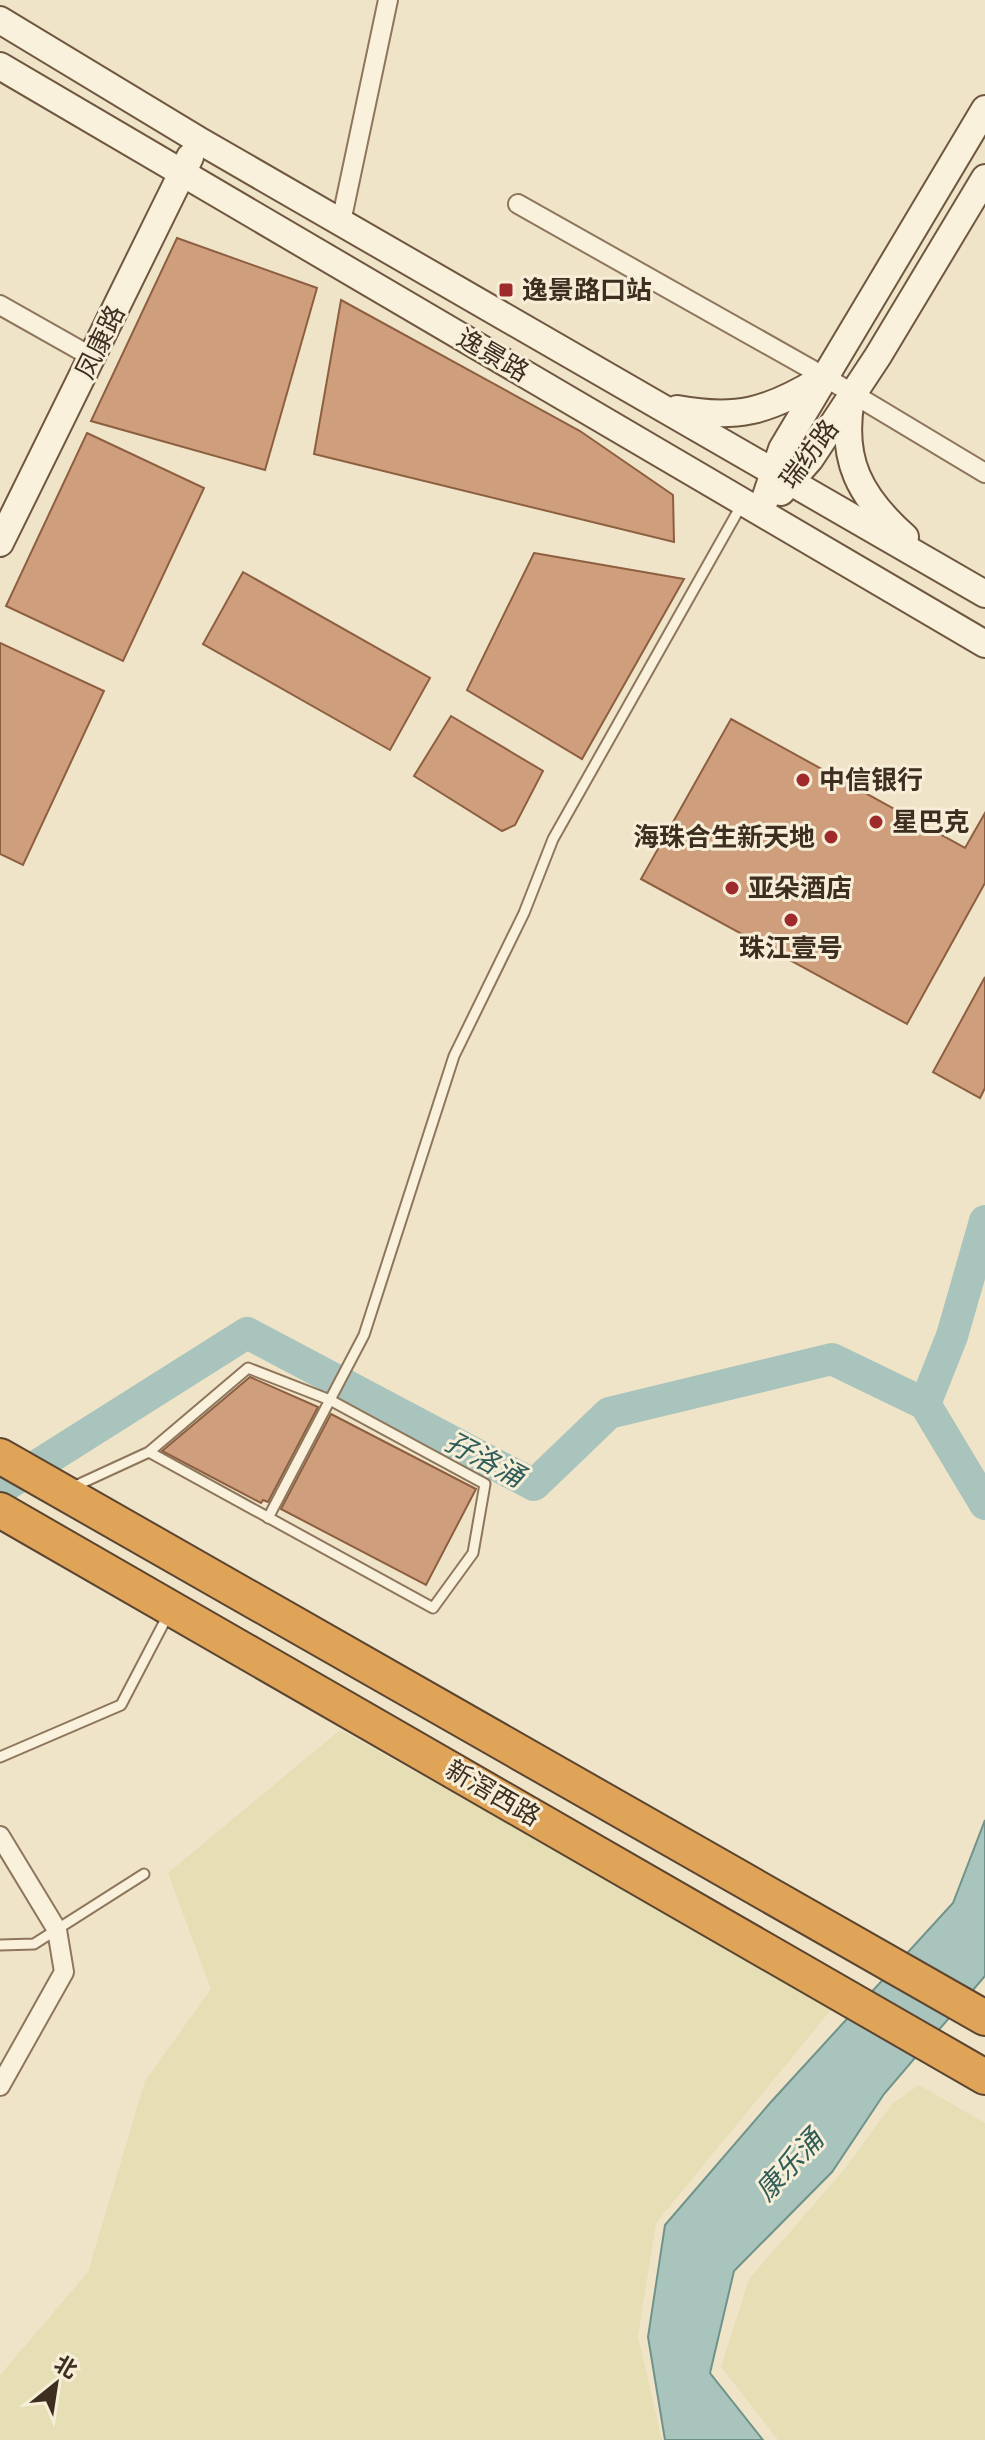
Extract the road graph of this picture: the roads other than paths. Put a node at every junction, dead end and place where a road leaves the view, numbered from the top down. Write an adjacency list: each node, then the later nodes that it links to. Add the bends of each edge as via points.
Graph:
1 (388, 0): 9 (street)
2 (0, 20): 5 (main road, 逸景路)
3 (0, 66): 6 (main road, 逸景路)
4 (985, 109): 12 (main road)
5 (200, 141): 6 (main road, 凤康路); 9 (main road, 逸景路)
6 (181, 171): 11 (main road, 凤康路); 16 (main road, 逸景路)
7 (985, 178): 14 (main road, 瑞纺路)
8 (518, 204): 12 (street)
9 (341, 222): 13 (main road, 逸景路)
10 (0, 305): 11 (street)
11 (92, 357): 20 (main road, 凤康路)
12 (825, 377): 14 (street); 15 (main road, via 769,408 714,414); 18 (main road, via 789,436)
13 (614, 379): 15 (main road, 逸景路); 16 (main road)
14 (852, 393): 17 (street); 18 (main road, 瑞纺路); 21 (main road, via 846,427 853,468 891,525)
15 (657, 404): 18 (main road, 逸景路)
16 (594, 413): 19 (main road, 逸景路)
17 (985, 473)
18 (782, 476): 19 (main road, 瑞纺路); 21 (main road, 逸景路)
19 (752, 506): 23 (main road, 逸景路); 25 (lane, via 553,839 524,913 454,1056 364,1335)
20 (0, 543)
21 (944, 570): 22 (main road, 逸景路); 23 (main road)
22 (985, 594)
23 (923, 607): 24 (main road, 逸景路)
24 (985, 644)
25 (330, 1400): 26 (lane, via 248,1368); 30 (lane); 30 (lane, via 485,1484 473,1553 433,1608)
26 (149, 1452): 28 (lane); 30 (lane)
27 (0, 1456): 28 (highway, 新滘西路)
28 (63, 1492): 37 (highway, 新滘西路)
29 (0, 1510): 31 (highway, 新滘西路)
30 (268, 1518)
31 (172, 1609): 32 (lane, via 121,1705); 38 (highway, 新滘西路)
32 (0, 1757)
33 (0, 1836): 35 (street)
34 (144, 1874): 35 (lane)
35 (57, 1930): 36 (lane, via 34,1944); 39 (street, via 64,1972)
36 (0, 1945)
37 (985, 2018)
38 (975, 2072)
39 (0, 2086)

